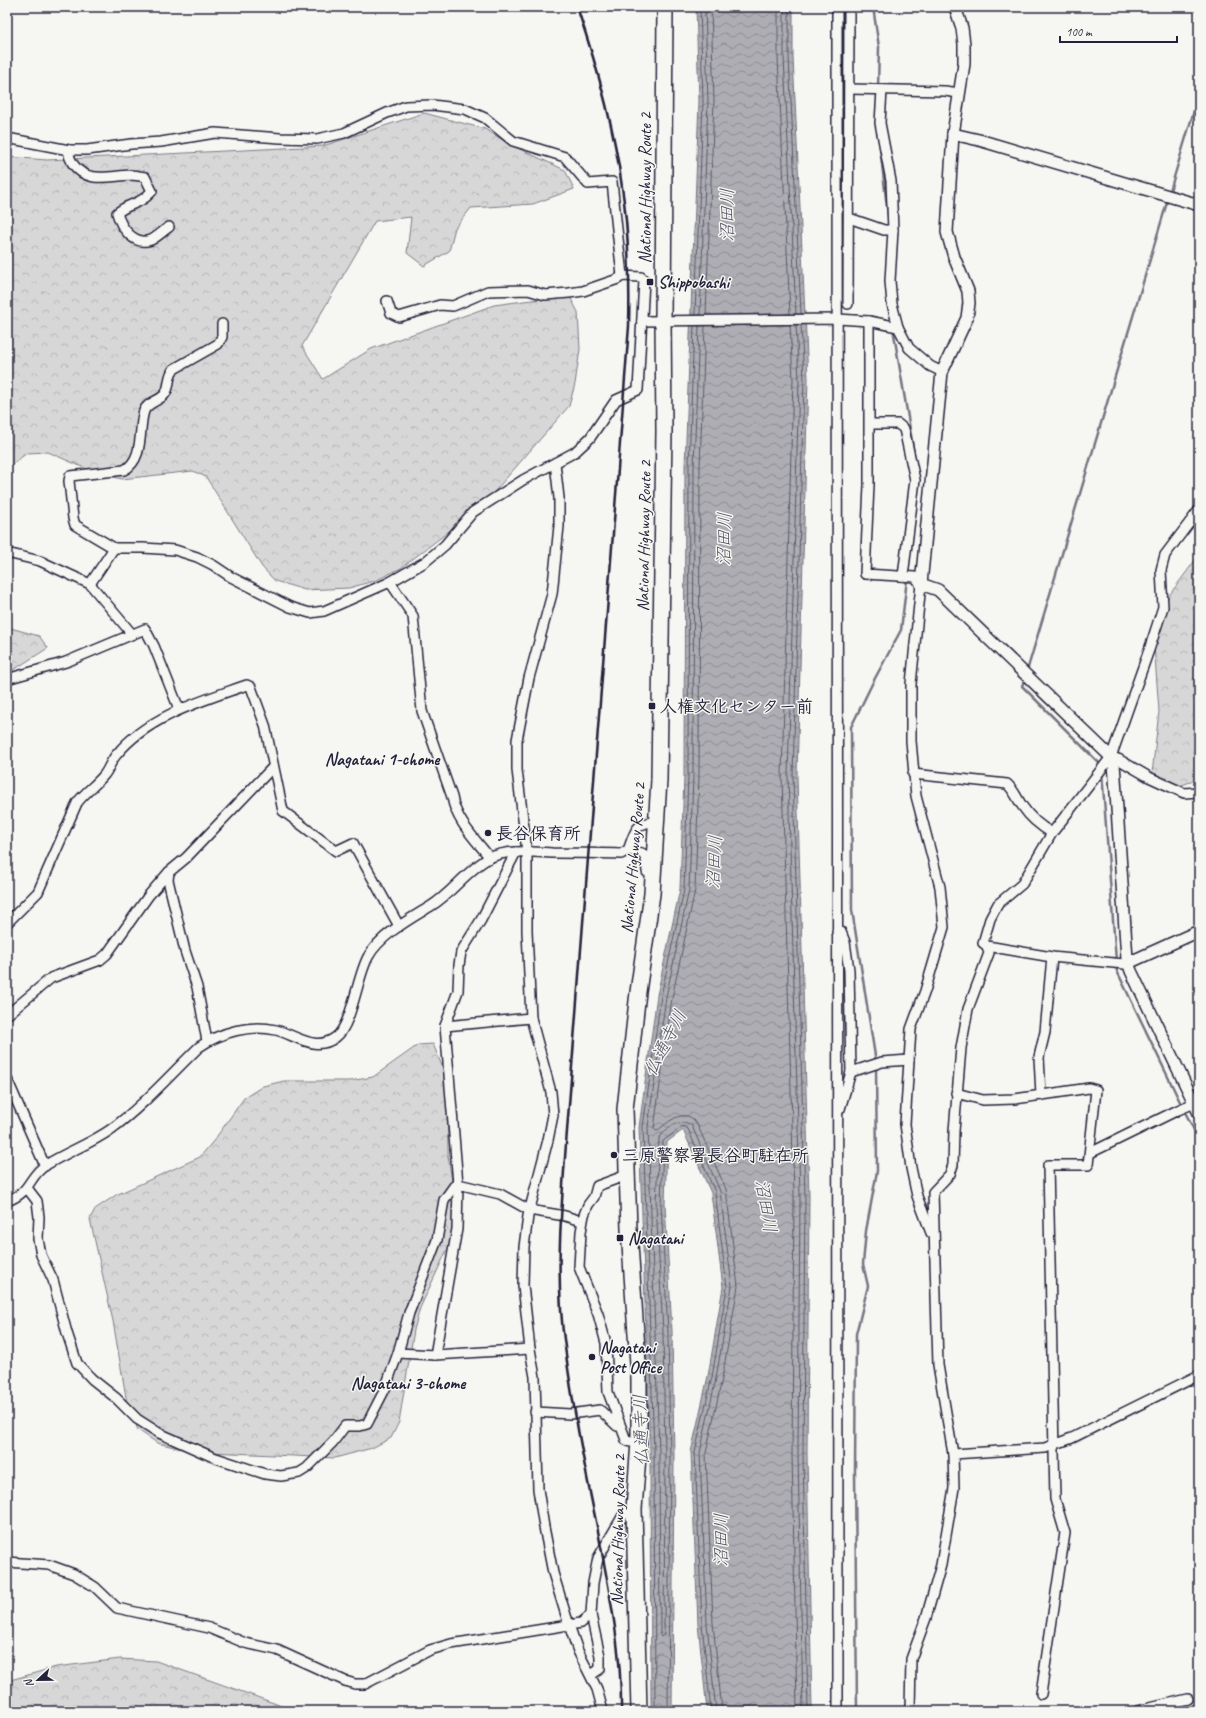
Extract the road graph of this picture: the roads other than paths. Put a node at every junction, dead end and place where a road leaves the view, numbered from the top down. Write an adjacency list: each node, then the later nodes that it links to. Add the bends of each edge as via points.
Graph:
1 (665, 7): 20 (highway, National Highway Route 2)
2 (837, 7): 18 (street)
3 (849, 7): 5 (street)
4 (955, 7): 7 (street, via 964,44)
5 (850, 89): 6 (street); 12 (street)
6 (882, 90): 7 (street, via 945,91); 14 (street, via 880,123 891,181)
7 (959, 94): 8 (street)
8 (953, 134): 11 (street); 24 (street, via 947,232 968,291 969,304 967,318)
9 (7, 138): 10 (street)
10 (69, 150): 13 (street, via 68,156 77,169 87,176 145,177 152,191 144,200 124,207 117,213 120,223 132,238 143,242 152,240); 15 (street, via 161,142 216,133 317,139 344,133 406,106 432,105 465,109 485,118 513,140 565,157 588,184 612,182)
11 (1199, 205)
12 (849, 218): 14 (street, via 884,230); 17 (street)
13 (169, 227)
14 (893, 230): 23 (street, via 890,281)
15 (622, 276): 16 (street, via 583,291 569,293 545,295 528,290 488,291 453,306 440,305 399,317 391,313); 19 (street, via 644,280)
16 (387, 301)
17 (848, 304)
18 (835, 320): 20 (street); 21 (street); 52 (street)
19 (642, 321): 20 (street); 26 (street, via 638,390 616,400 590,438 575,452)
20 (669, 321): 41 (highway, National Highway Route 2, via 664,431 662,637)
21 (870, 321): 23 (street); 25 (street)
22 (222, 324): 28 (street, via 222,337 218,344 174,368 168,390 144,411 138,452 129,467 124,470 70,476 72,518 75,525)
23 (898, 327): 24 (street, via 909,348 930,366)
24 (942, 372): 31 (street)
25 (870, 424): 30 (street, via 898,424 904,429 915,480); 30 (street, via 865,574)
26 (555, 463): 32 (street, via 473,512 445,545 425,562); 45 (street, via 559,526 552,594 529,678 517,740 517,770)
27 (1199, 510): 37 (street, via 1165,555 1161,570 1163,607)
28 (114, 548): 32 (street, via 175,550 197,557 290,607 310,613 324,612); 33 (street)
29 (7, 554): 33 (street, via 40,561)
30 (903, 576): 31 (street)
31 (918, 580): 37 (street, via 938,590); 39 (street, via 911,684)
32 (390, 582): 46 (street, via 413,616 422,712 452,796 453,806 462,824)
33 (90, 584): 34 (street)
34 (132, 634): 35 (street, via 66,662); 36 (street, via 145,629)
35 (7, 679)
36 (179, 709): 38 (street, via 247,685 251,687 265,726); 49 (street, via 127,743 116,755 105,774 84,794 77,803 38,892)
37 (1111, 757): 40 (street, via 1148,778 1184,793); 42 (street); 55 (street, via 1114,763)
38 (273, 767): 47 (street, via 186,858); 50 (street, via 283,811 336,851 353,843)
39 (913, 774): 42 (street, via 1007,784 1014,789 1023,807 1035,822); 60 (street, via 916,796 940,887 944,926 911,1029)
40 (1199, 792)
41 (656, 822): 43 (street, via 645,822 637,827); 48 (highway, National Highway Route 2)
42 (1052, 833): 53 (street, via 1022,884 998,904 990,919 983,943)
43 (628, 850): 45 (street, via 621,854); 48 (street, via 642,853 646,860 644,920)
44 (516, 852): 45 (street); 46 (street); 58 (street, via 481,920 461,952 458,991)
45 (527, 852): 57 (street)
46 (490, 858): 50 (street, via 474,868 437,902)
47 (169, 872): 56 (street, via 149,895 107,954 100,960 51,978); 59 (street, via 168,880 185,951 197,987)
48 (648, 922): 70 (highway, National Highway Route 2, via 625,1109)
49 (7, 923)
50 (399, 926): 59 (street, via 373,949 364,965 345,1026 336,1037 320,1044 277,1030 259,1028 241,1029)
51 (1199, 931): 55 (street)
52 (837, 932): 61 (street, via 841,932 845,942 849,970); 66 (street)
53 (987, 946): 54 (street); 63 (street, via 989,953 968,1009 960,1048)
54 (1052, 957): 55 (street); 64 (street, via 1045,1032 1039,1057)
55 (1126, 964): 65 (street)
56 (7, 1015)
57 (531, 1018): 58 (street); 75 (street, via 551,1092 553,1115)
58 (445, 1026): 71 (street)
59 (207, 1041): 69 (street, via 126,1118 98,1138)
60 (909, 1060): 61 (street, via 882,1062); 77 (street, via 905,1124 911,1168 917,1196)
61 (851, 1072): 66 (street, via 841,1108)
62 (7, 1079): 69 (street)
63 (956, 1093): 64 (street, via 983,1100); 77 (street, via 953,1165 950,1174 933,1192)
64 (1041, 1095): 68 (street, via 1089,1088 1096,1090)
65 (1196, 1102): 67 (street); 68 (street)
66 (837, 1111): 97 (street)
67 (1199, 1114)
68 (1090, 1153): 86 (street, via 1088,1165 1048,1165)
69 (45, 1166): 72 (street)
70 (627, 1175): 74 (street, via 597,1186 594,1197); 85 (highway, National Highway Route 2, via 639,1379)
71 (458, 1184): 75 (street, via 500,1194); 80 (street, via 444,1200 437,1240 409,1313); 81 (street, via 457,1229)
72 (27, 1188): 73 (street, via 17,1197); 80 (street, via 37,1201 41,1256 53,1280 77,1363 137,1420 159,1433 213,1457 265,1474 281,1476 300,1473 346,1426 367,1424 385,1388)
73 (7, 1201)
74 (588, 1204): 76 (street); 78 (street)
75 (529, 1210): 76 (street); 79 (street, via 523,1284)
76 (578, 1220): 78 (street, via 577,1236)
77 (934, 1235): 87 (street, via 938,1365)
78 (581, 1243): 84 (street, via 579,1267 598,1314 606,1343 608,1392)
79 (530, 1349): 81 (street); 83 (street, via 535,1377)
80 (398, 1353): 81 (street)
81 (435, 1355)
82 (1199, 1375): 86 (street)
83 (535, 1412): 84 (street, via 570,1414 600,1410); 91 (street, via 538,1489 544,1527 553,1573)
84 (622, 1432): 85 (street, via 626,1440)
85 (639, 1442): 88 (highway, National Highway Route 2)
86 (1054, 1445): 87 (street, via 1045,1448); 93 (street, via 1055,1499 1065,1533)
87 (953, 1454): 98 (street, via 954,1488 941,1565 911,1659)
88 (634, 1509): 90 (street, via 625,1512 598,1558); 96 (highway, National Highway Route 2)
89 (7, 1562): 91 (street, via 49,1565 74,1574 95,1586 117,1608 209,1628 245,1643 277,1650 355,1684 365,1684 430,1650 451,1644)
90 (591, 1615): 91 (street, via 581,1623); 92 (street, via 600,1656 600,1669)
91 (569, 1625): 92 (street)
92 (591, 1676): 95 (street)
93 (1041, 1694)
94 (1188, 1699): 99 (street)
95 (603, 1711)
96 (639, 1711)
97 (838, 1711)
98 (910, 1711)
99 (1137, 1711)

